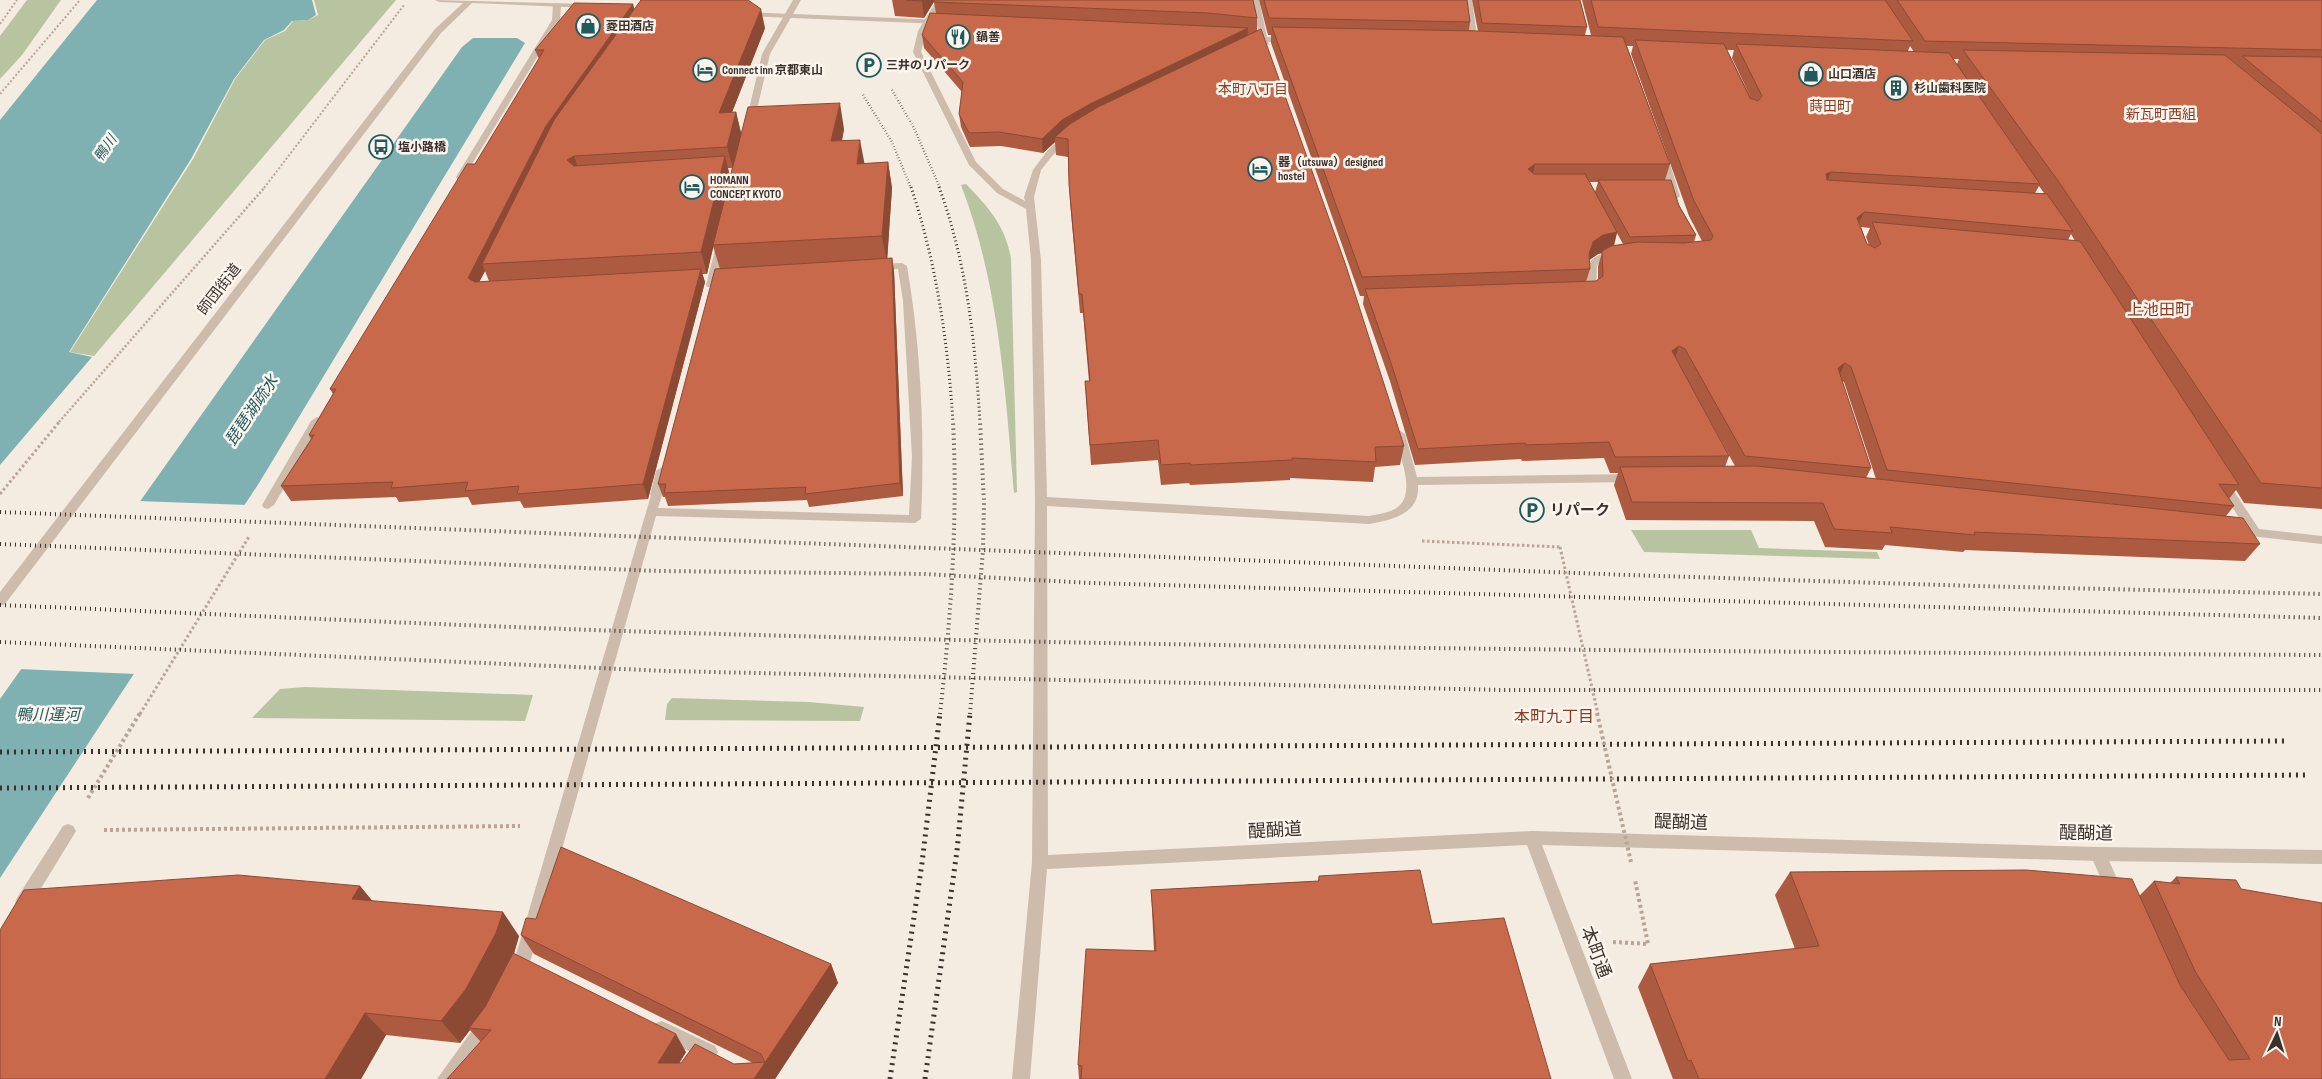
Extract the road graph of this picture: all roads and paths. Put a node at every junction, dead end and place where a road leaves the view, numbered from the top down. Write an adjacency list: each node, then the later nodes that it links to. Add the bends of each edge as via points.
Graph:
1 (17, 0): 16 (path)
2 (80, 0): 25 (path)
3 (410, 0): 43 (path, via 398,11 260,193 74,403)
4 (439, 0): 9 (street)
5 (797, 0): 13 (street)
6 (941, 0): 14 (street)
7 (1255, 0): 18 (street)
8 (1468, 0): 21 (street)
9 (472, 1): 10 (street); 51 (street, 師団街道, via 438,31)
10 (559, 2): 11 (street); 29 (street, via 556,20)
11 (597, 6)
12 (737, 13): 13 (street)
13 (786, 16): 14 (street); 27 (street, via 766,54)
14 (929, 21): 15 (street); 30 (street, via 922,31 917,52 972,163 1000,191)
15 (949, 22)
16 (0, 24)
17 (1244, 38): 18 (street)
18 (1263, 39): 19 (street); 23 (street); 24 (street)
19 (1296, 40)
20 (1464, 42): 21 (street)
21 (1474, 43): 22 (street)
22 (1484, 43)
23 (1241, 49)
24 (1269, 58)
25 (0, 94)
26 (1077, 131): 30 (street, via 1050,153 1037,170 1030,188)
27 (747, 135)
28 (1660, 147): 31 (street, via 1668,187)
29 (456, 183)
30 (1028, 207): 44 (street, via 1036,260)
31 (1680, 210)
32 (722, 239): 36 (street)
33 (1623, 251): 35 (street, via 1593,262 1590,268 1592,292)
34 (872, 268): 46 (street, via 902,266 908,301 918,457 915,519)
35 (1572, 293)
36 (708, 296)
37 (323, 412): 45 (street)
38 (1396, 423): 42 (street)
39 (666, 457): 46 (street)
40 (2219, 477): 48 (street)
41 (1644, 478): 42 (street)
42 (1412, 481): 44 (street, via 1414,492 1410,503 1400,513 1369,520)
43 (0, 494)
44 (1041, 501): 57 (street)
45 (268, 505): 53 (path)
46 (651, 512): 52 (street)
47 (2226, 530): 48 (street)
48 (2255, 533): 49 (street)
49 (2322, 540)
50 (1421, 541): 60 (path, bridge, via 1560,547 1648,944)
51 (0, 600)
52 (562, 826): 53 (path); 61 (street)
53 (68, 831): 59 (street)
54 (1532, 838): 55 (street, 醍醐道); 57 (street, 醍醐道); 71 (street, 本町通)
55 (2098, 854): 56 (street, 醍醐道); 58 (street)
56 (2322, 857)
57 (1040, 862): 70 (street)
58 (2121, 908)
59 (16, 914)
60 (1611, 942)
61 (524, 959): 62 (street); 63 (street)
62 (541, 968)
63 (510, 985)
64 (496, 1012): 69 (street)
65 (648, 1022): 66 (street)
66 (702, 1049): 67 (street); 68 (street)
67 (726, 1061)
68 (690, 1064)
69 (446, 1079)
70 (1021, 1079)
71 (1623, 1079)

